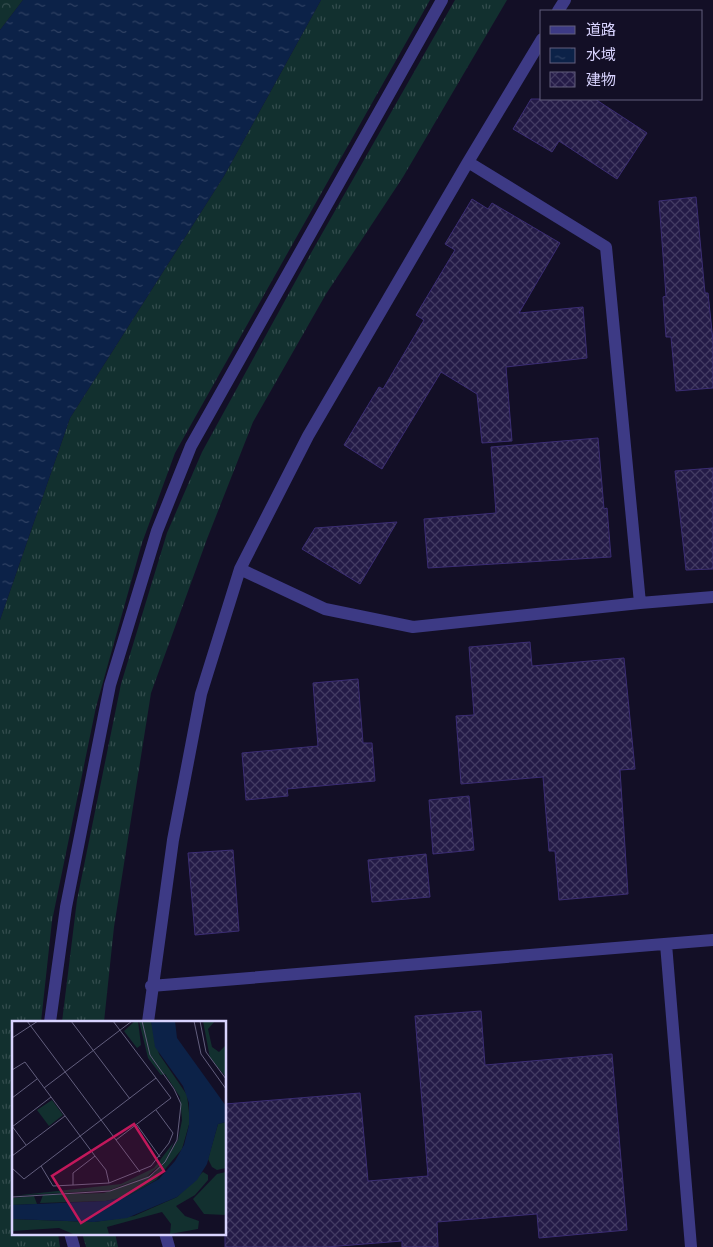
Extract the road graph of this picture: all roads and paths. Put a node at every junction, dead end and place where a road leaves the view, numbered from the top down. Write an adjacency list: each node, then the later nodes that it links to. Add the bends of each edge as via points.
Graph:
1 (442, 0): 10 (street, via 191,446 157,530 110,685 66,907)
2 (540, 42): 3 (street)
3 (468, 162): 4 (street, via 308,436); 6 (street, via 606,247)
4 (240, 569): 6 (street, via 325,609 412,627); 9 (street, via 201,694 172,840)
5 (713, 597): 6 (street)
6 (640, 603)
7 (713, 940): 8 (street)
8 (666, 944): 9 (street); 16 (street)
9 (151, 986): 11 (street)
10 (50, 1021)
11 (148, 1021)
12 (70, 1234): 14 (street)
13 (166, 1234): 15 (street)
14 (74, 1247)
15 (168, 1247)
16 (691, 1247)

